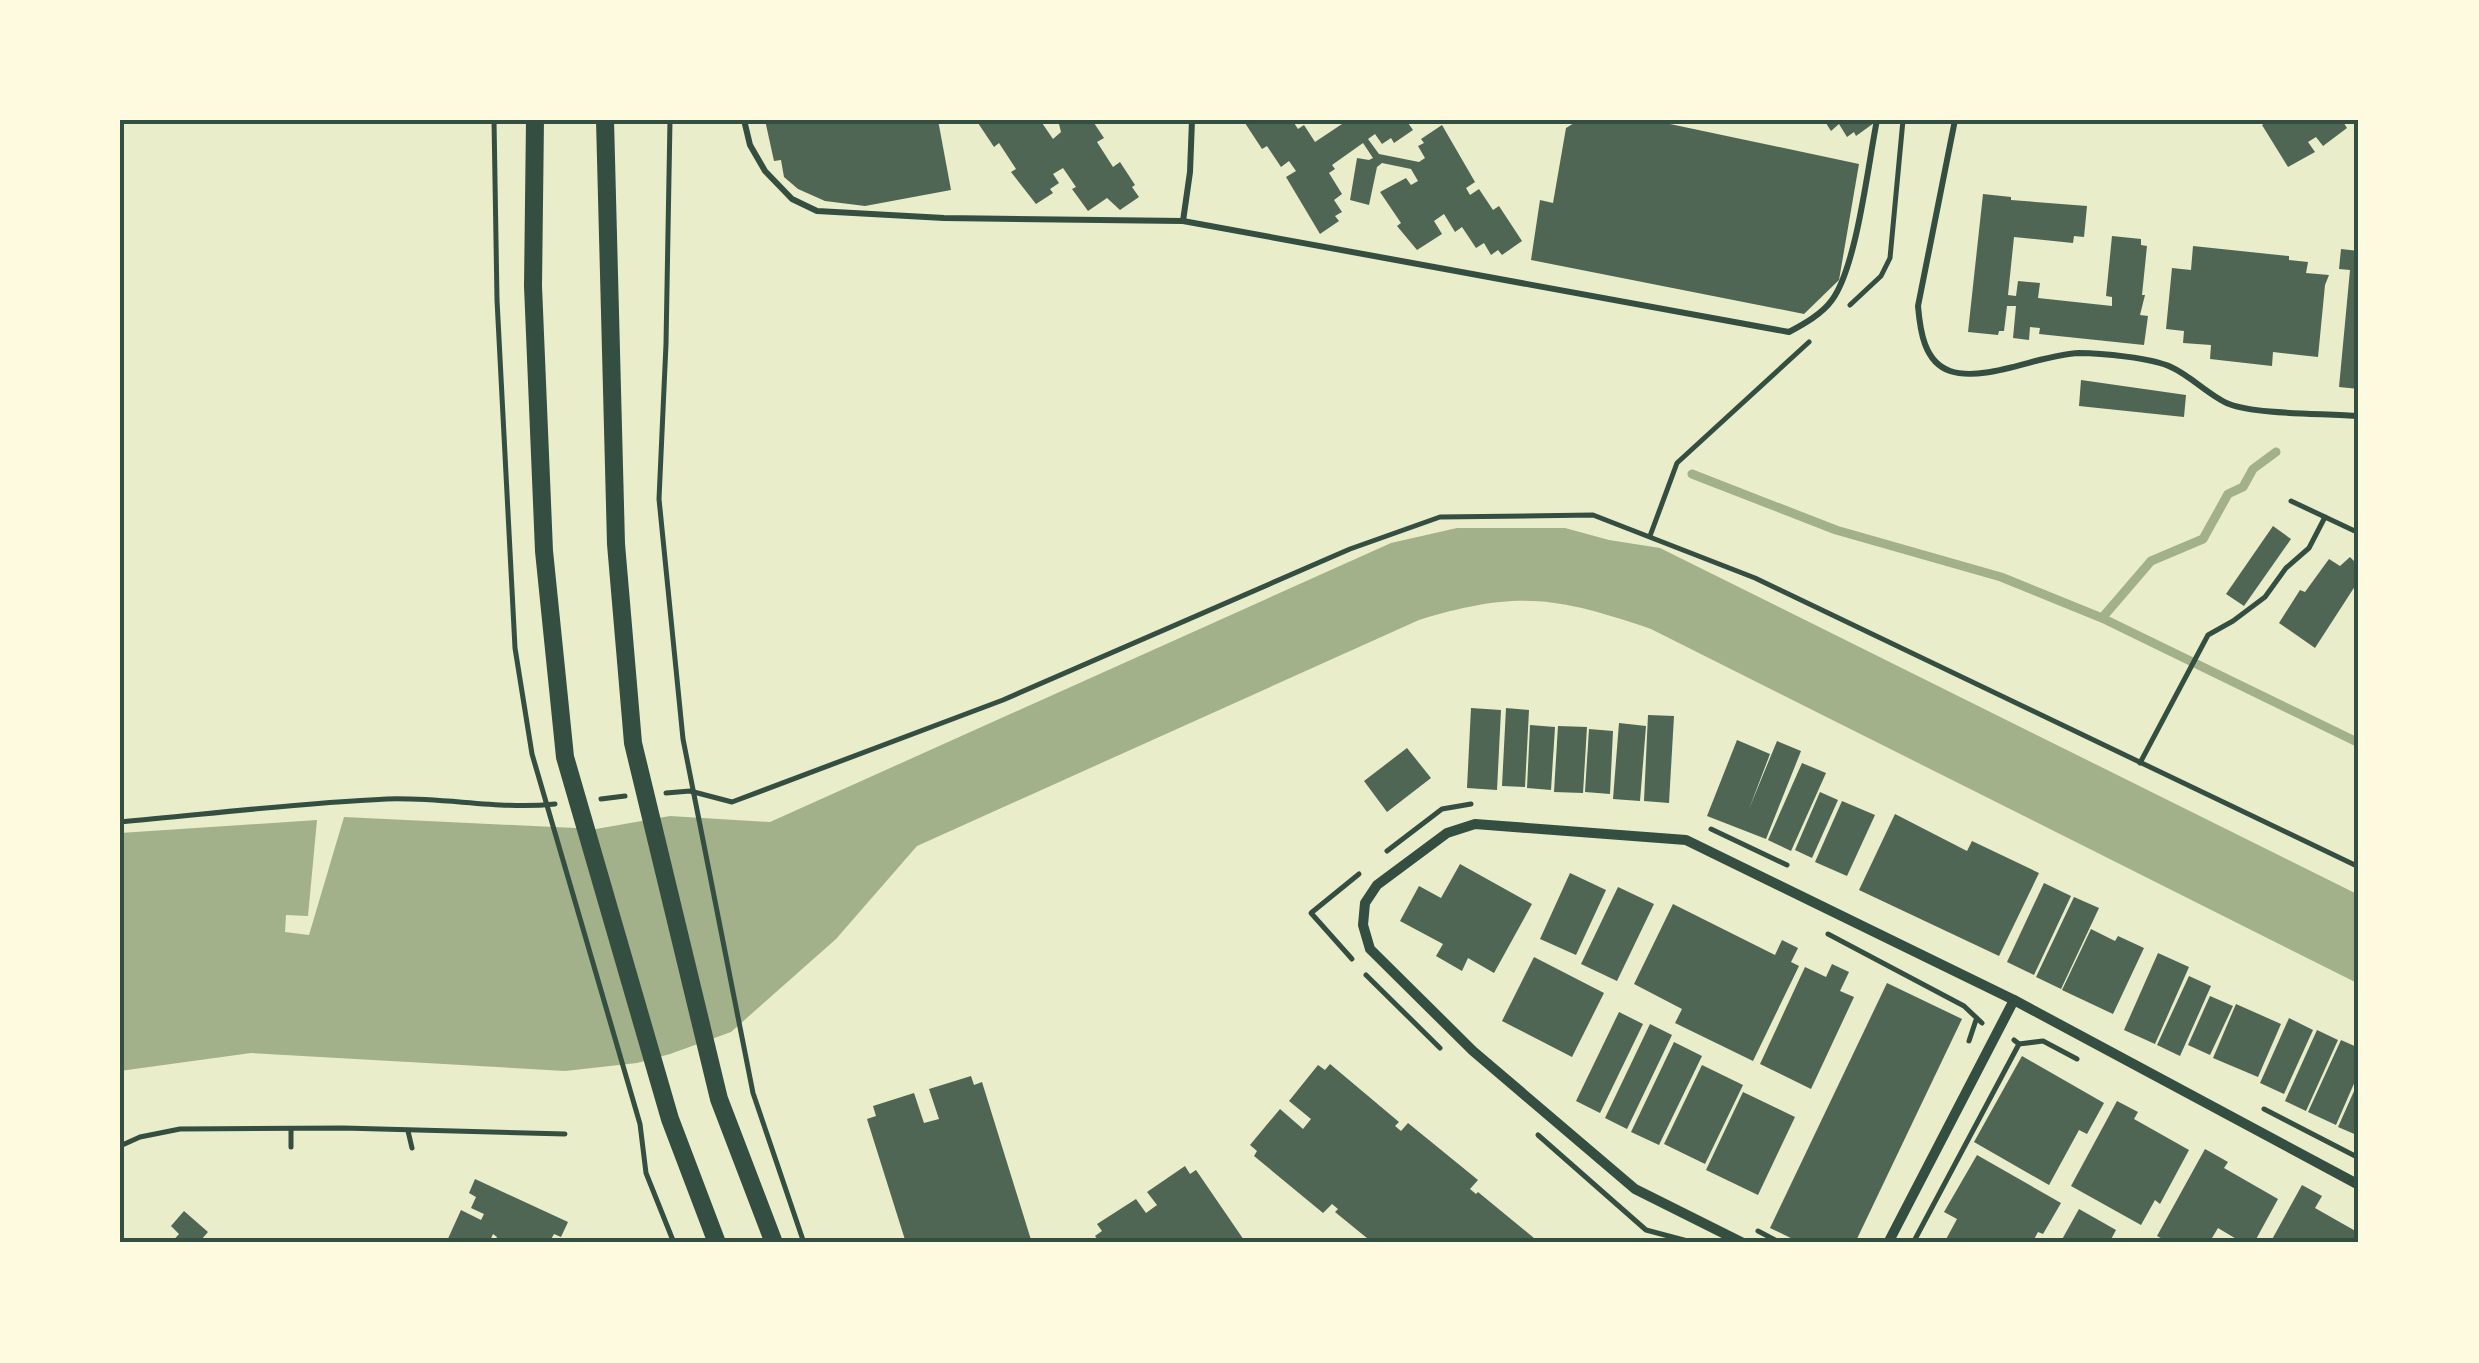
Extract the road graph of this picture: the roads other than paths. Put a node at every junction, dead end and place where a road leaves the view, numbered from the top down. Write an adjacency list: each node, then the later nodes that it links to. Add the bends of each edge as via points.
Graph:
1 (535, 120): 11 (main road, via 533,286 544,532 565,757 670,1119)
2 (604, 120): 12 (main road, via 616,544 633,743 719,1099)
3 (744, 120): 7 (lane, via 765,171 792,199 818,211)
4 (1192, 120): 7 (lane)
5 (1877, 120): 7 (lane, via 1848,267 1832,300 1789,332)
6 (1954, 120): 8 (lane, via 1918,306 1920,332 1946,370 1976,372 2079,353 2167,364 2224,403 2245,409)
7 (1183, 221)
8 (2359, 416)
9 (2014, 1000): 10 (street); 13 (street, via 1686,840 1475,824 1448,833 1377,885 1365,903 1370,948 1474,1051 1635,1188); 14 (street)
10 (2359, 1185)
11 (717, 1243)
12 (774, 1243)
13 (1742, 1243)
14 (1888, 1243)

